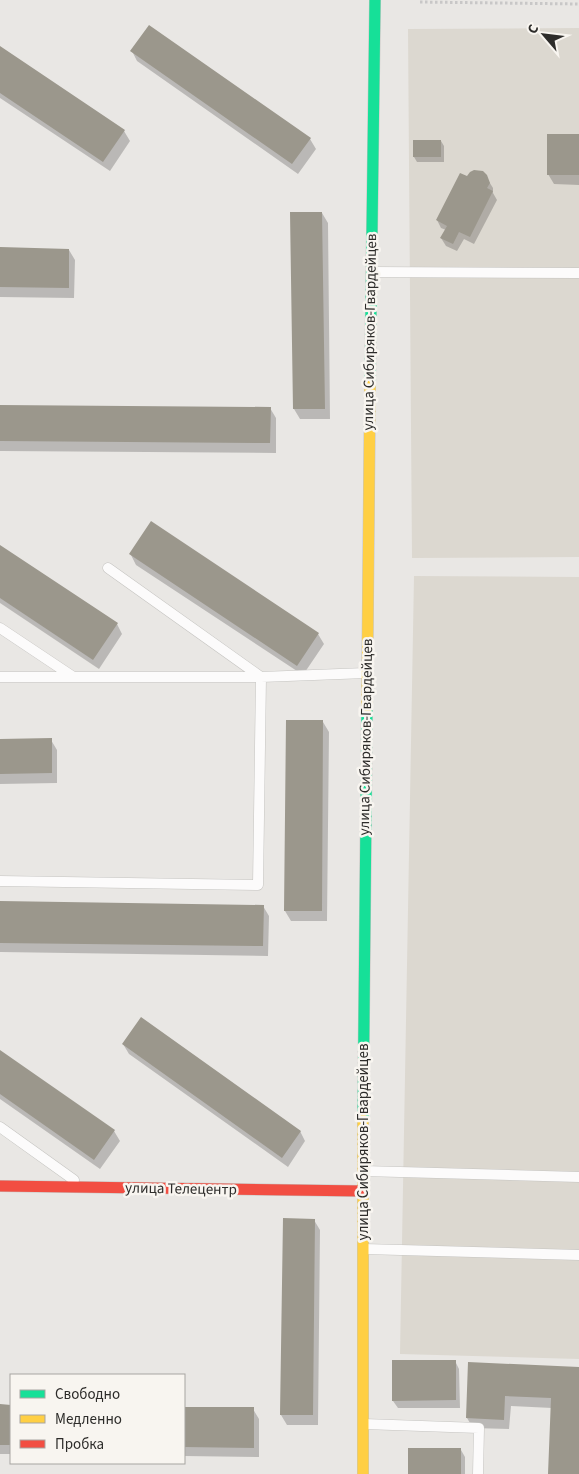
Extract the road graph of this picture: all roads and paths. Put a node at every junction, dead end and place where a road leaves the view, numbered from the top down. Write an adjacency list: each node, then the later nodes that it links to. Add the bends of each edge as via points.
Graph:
1 (375, 0): 4 (street, улица Сибиряков-Гвардейцев)
2 (420, 2): 3 (path)
3 (579, 4)
4 (371, 272): 5 (lane); 8 (street, улица Сибиряков-Гвардейцев)
5 (579, 273)
6 (108, 568): 11 (lane)
7 (0, 628): 10 (lane)
8 (367, 673): 11 (lane); 14 (street, улица Сибиряков-Гвардейцев)
9 (0, 677): 10 (lane)
10 (72, 677): 11 (lane)
11 (261, 677): 12 (lane, via 258,885)
12 (0, 881)
13 (0, 1127): 17 (lane)
14 (362, 1171): 15 (lane); 18 (street, улица Сибиряков-Гвардейцев)
15 (579, 1177)
16 (0, 1186): 17 (street, улица Телецентр)
17 (84, 1187): 18 (street, улица Телецентр)
18 (362, 1191): 19 (street, улица Сибиряков-Гвардейцев)
19 (362, 1249): 20 (lane); 21 (street, улица Сибиряков-Гвардейцев)
20 (579, 1254)
21 (363, 1424): 22 (street, улица Сибиряков-Гвардейцев); 23 (lane, via 479,1428)
22 (363, 1474)
23 (478, 1474)

